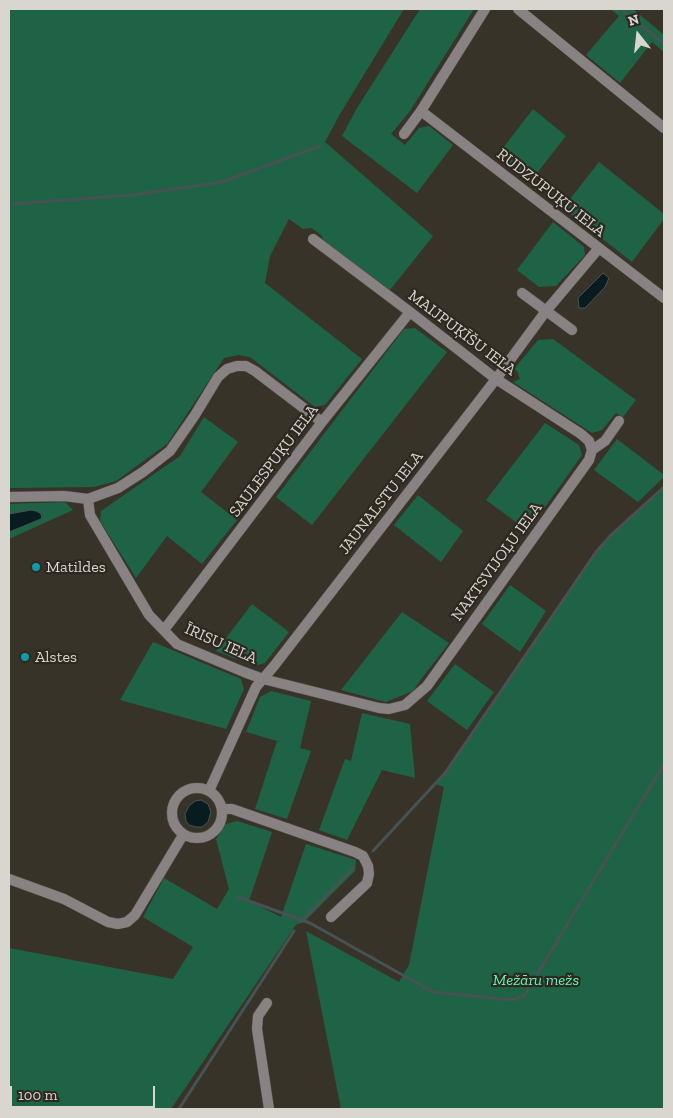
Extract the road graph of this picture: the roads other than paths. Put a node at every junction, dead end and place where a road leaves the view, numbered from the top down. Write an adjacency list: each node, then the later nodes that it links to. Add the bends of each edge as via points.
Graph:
1 (485, 9): 3 (street)
2 (518, 9): 4 (street)
3 (421, 111): 5 (street); 7 (street, RUDZUPUĶU IELA)
4 (664, 128)
5 (404, 134)
6 (313, 239): 11 (street, MAIJPUĶĪŠU IELA)
7 (599, 248): 9 (street, RUDZUPUĶU IELA); 10 (street, JAUNALSTU IELA)
8 (522, 293): 10 (street)
9 (664, 298)
10 (546, 311): 12 (street); 13 (street, JAUNALSTU IELA)
11 (410, 312): 13 (street, MAIJPUĶĪŠU IELA); 15 (street, SAULESPUĶU IELA)
12 (572, 330)
13 (496, 379): 16 (street, MAIJPUĶĪŠU IELA, via 581,434 589,440); 20 (street, JAUNALSTU IELA)
14 (620, 421): 16 (street, NAKTSVIJOĻU IELA, via 605,441)
15 (322, 422): 18 (street, via 246,366 226,369 170,451 118,488); 19 (street, SAULESPUĶU IELA)
16 (592, 450): 21 (street, NAKTSVIJOĻU IELA, via 589,460 427,686 405,705)
17 (9, 497): 18 (street)
18 (88, 499): 19 (street, ĪRISU IELA, via 90,515 149,615)
19 (164, 630): 20 (street, ĪRISU IELA, via 178,644)
20 (263, 679): 21 (street, ĪRISU IELA); 22 (street, JAUNALSTU IELA, via 256,687)
21 (388, 709)
22 (209, 791): 23 (street, via 218,798); 24 (street, via 197,788 184,791 175,800 172,812 174,825)
23 (223, 809): 24 (street, via 222,821 206,838 194,839); 26 (street, via 232,809 363,856 368,866 367,883)
24 (183, 835): 25 (street, via 135,915 127,922 108,922 64,899)
25 (9, 879)
26 (331, 917)
27 (267, 1003): 28 (street, via 258,1016 257,1029)
28 (268, 1104): 29 (street)
29 (262, 1109)

